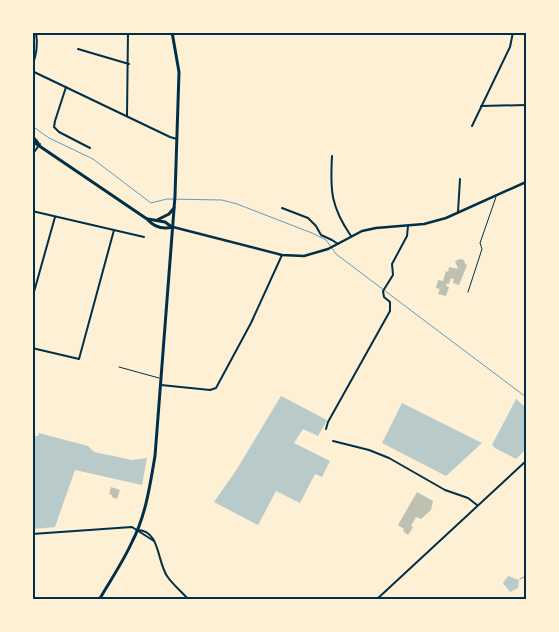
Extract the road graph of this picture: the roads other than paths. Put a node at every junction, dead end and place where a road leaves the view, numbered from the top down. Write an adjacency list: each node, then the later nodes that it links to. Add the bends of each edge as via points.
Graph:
1 (36, 32): 7 (street, via 38,43)
2 (128, 32): 6 (street)
3 (172, 32): 15 (main road, via 179,72)
4 (513, 32): 11 (street, via 510,47)
5 (78, 49): 6 (street)
6 (129, 64): 12 (street)
7 (32, 66)
8 (32, 71): 9 (street)
9 (66, 87): 12 (street); 18 (street, via 54,127)
10 (526, 105): 11 (street)
11 (480, 106): 13 (street)
12 (127, 116): 15 (street)
13 (472, 126)
14 (32, 136): 17 (main road)
15 (177, 139): 24 (main road)
16 (32, 141): 17 (main road)
17 (39, 144): 19 (street); 29 (main road)
18 (90, 148)
19 (32, 154)
20 (332, 156): 34 (street, via 332,195 341,222)
21 (460, 179): 27 (street)
22 (526, 182): 23 (street)
23 (496, 196): 27 (street); 38 (lane)
24 (174, 207): 30 (main road, via 169,214); 32 (main road)
25 (282, 208): 36 (street, via 308,218 321,235)
26 (32, 211): 28 (street)
27 (458, 214): 31 (street)
28 (55, 216): 33 (street); 39 (street)
29 (147, 219): 30 (main road); 32 (main road, via 160,228)
30 (157, 220): 32 (main road)
31 (408, 226): 34 (street, via 376,228); 44 (street, via 392,264 393,275 383,291 390,302 390,311)
32 (173, 228): 37 (street); 42 (main road)
33 (114, 230): 35 (street); 40 (street, via 79,359)
34 (351, 236): 36 (street)
35 (144, 237)
36 (338, 244): 37 (street, via 304,256)
37 (282, 255): 43 (street, via 252,322 216,388)
38 (468, 292)
39 (32, 299)
40 (32, 348)
41 (119, 367): 42 (lane)
42 (161, 379): 43 (main road)
43 (160, 385): 48 (main road, via 150,490)
44 (326, 429)
45 (333, 441): 47 (street, via 389,458)
46 (526, 461): 47 (street)
47 (477, 505): 53 (street)
48 (138, 530): 49 (street, via 125,527); 50 (street); 50 (street, via 149,533); 51 (main road)
49 (32, 534)
50 (154, 541): 52 (street, via 167,576)
51 (99, 600)
52 (189, 600)
53 (376, 600)

